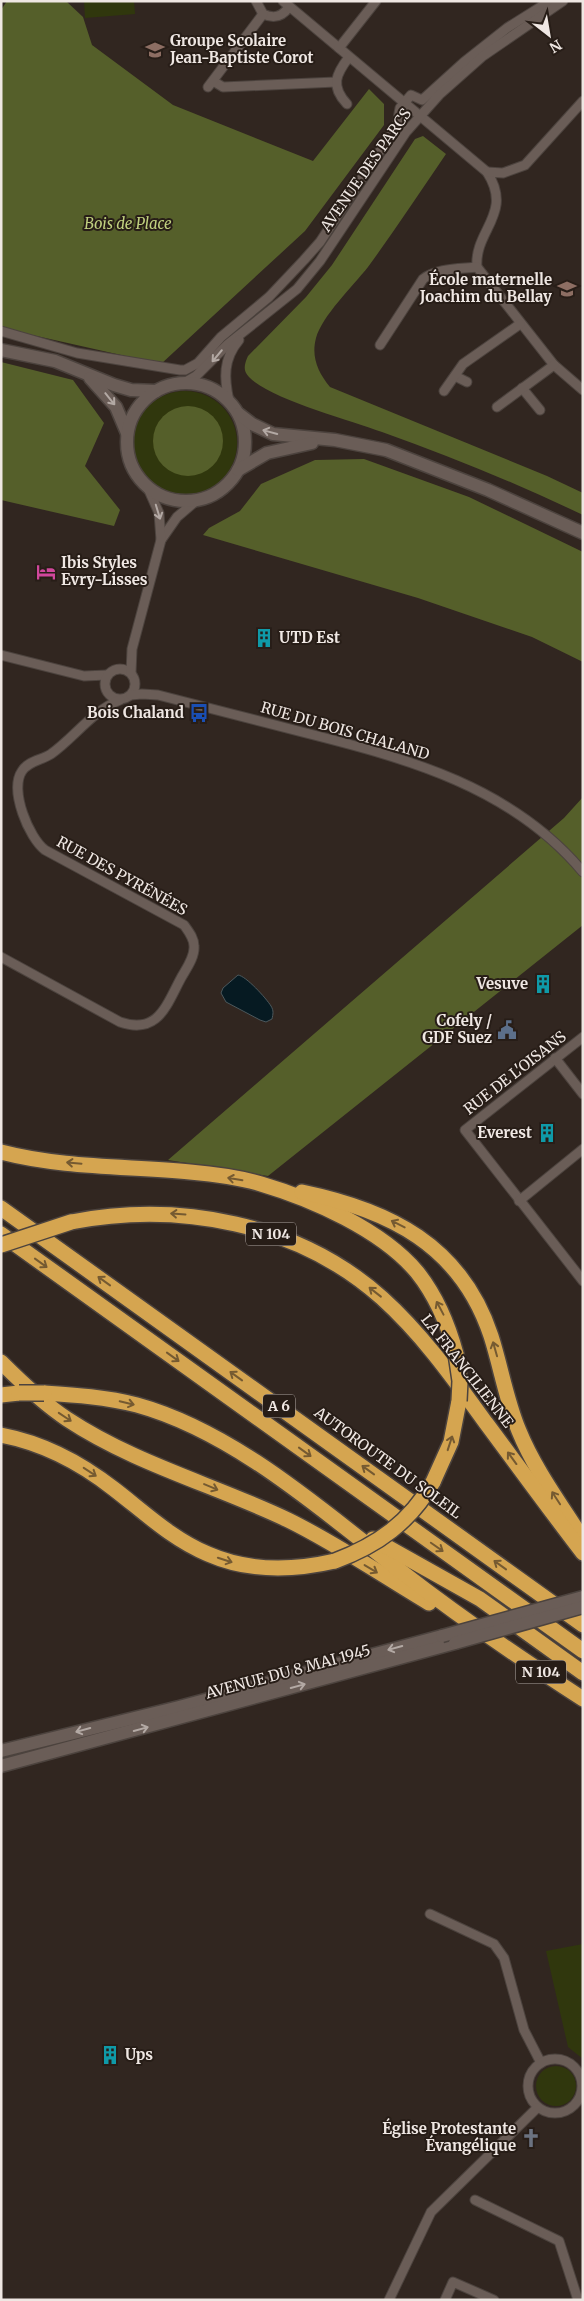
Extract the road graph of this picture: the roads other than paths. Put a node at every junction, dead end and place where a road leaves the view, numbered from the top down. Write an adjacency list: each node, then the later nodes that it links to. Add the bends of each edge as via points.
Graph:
1 (256, 1): 6 (street)
2 (376, 1): 7 (street)
3 (550, 1): 12 (street, via 507,28 422,100 411,95)
4 (563, 1): 13 (street, AVENUE DES PARCS, via 457,77)
5 (286, 4): 6 (street, via 279,16); 7 (street)
6 (263, 14): 9 (street, via 210,84 223,88)
7 (339, 48): 8 (street)
8 (349, 56): 9 (street); 12 (street)
9 (336, 82): 11 (street, via 339,94)
10 (583, 101): 14 (street, via 525,165 503,173)
11 (347, 104)
12 (404, 104): 13 (street); 18 (street, via 400,108 397,125 320,242 269,296 192,367 180,370 77,353)
13 (419, 117): 14 (street); 17 (street, AVENUE DES PARCS, via 320,261 297,289)
14 (487, 172): 15 (street, via 495,190 496,210 476,258)
15 (477, 267): 16 (street); 19 (street, via 429,274)
16 (520, 324): 21 (street); 23 (street, via 463,364)
17 (249, 329): 25 (street, AVENUE DES PARCS, one-way to 25); 30 (street, AVENUE DES PARCS, via 232,348 226,364 224,376)
18 (1, 331)
19 (380, 345)
20 (1, 350): 22 (main road)
21 (554, 365): 26 (street); 27 (street)
22 (83, 371): 28 (main road, via 131,390); 34 (main road, one-way to 34, via 116,407)
23 (455, 376): 24 (street); 29 (street)
24 (467, 382)
25 (184, 383): 28 (main road); 30 (main road, via 209,388)
26 (522, 388): 31 (street); 32 (street)
27 (583, 390)
28 (156, 391): 34 (main road, via 134,414)
29 (444, 391)
30 (229, 401): 33 (main road)
31 (497, 407)
32 (540, 410)
33 (238, 413): 35 (main road, one-way to 33, via 273,434); 36 (main road, via 245,439)
34 (128, 434): 37 (main road, via 132,467)
35 (335, 440): 36 (main road, via 276,450 257,457); 39 (main road, via 386,450 488,490)
36 (238, 470): 38 (main road, via 219,491)
37 (147, 486): 38 (main road, via 171,499); 40 (street, one-way to 40, via 159,513)
38 (197, 500): 40 (street, via 177,517)
39 (583, 533)
40 (161, 540): 41 (street)
41 (132, 649): 43 (street); 44 (street)
42 (1, 655): 45 (street)
43 (116, 669): 44 (street); 46 (street)
44 (130, 673): 47 (street)
45 (84, 676): 46 (street); 48 (street)
46 (107, 676): 48 (street)
47 (135, 682): 49 (street); 50 (street)
48 (105, 689): 51 (street); 52 (street, RUE DES PYRÉNÉES)
49 (131, 695): 50 (street); 51 (street)
50 (158, 695): 53 (street, RUE DU BOIS CHALAND, via 400,758 457,779 541,830)
51 (120, 700): 52 (street, RUE DES PYRÉNÉES)
52 (100, 709): 54 (street, RUE DES PYRÉNÉES, via 59,748 21,772 18,794 31,835 45,850 184,925 195,947 191,959 163,1012 150,1023 135,1026 120,1022)
53 (583, 872)
54 (1, 957)
55 (583, 1037): 56 (street, RUE DE L'OISANS)
56 (555, 1058): 57 (street); 61 (street, RUE DE L'OISANS, via 464,1130)
57 (583, 1094)
58 (583, 1149): 61 (street)
59 (1, 1152): 60 (highway, one-way to 59, via 191,1172 64,1162)
60 (260, 1183): 68 (highway, one-way to 60, bridge, via 30,1442 67,1458 98,1477 174,1535 207,1554 235,1563 262,1568 302,1567 358,1552 391,1532 419,1504 451,1442 460,1381 448,1326 437,1301 417,1272 392,1248 345,1218); 70 (highway, one-way to 60, via 537,1467 519,1432 484,1316 468,1286 451,1264 412,1231 365,1209 331,1198)
61 (519, 1201): 65 (street)
62 (1, 1208): 74 (highway, AUTOROUTE DU SOLEIL / A 6, one-way to 62)
63 (1, 1234): 76 (highway, A 6, one-way to 76)
64 (1, 1245): 71 (highway, LA FRANCILIENNE / N 104, one-way to 64, bridge, via 434,1352 380,1297 349,1273 310,1251 273,1235 216,1219 158,1213 71,1222)
65 (583, 1281)
66 (1, 1362): 75 (highway, one-way to 75, via 53,1409 100,1439 288,1520)
67 (1, 1395): 69 (highway, N 104, one-way to 69, bridge, via 44,1393 84,1396 121,1401 174,1418 241,1453)
68 (1, 1435)
69 (326, 1512): 75 (highway, N 104); 77 (highway, via 480,1599)
70 (583, 1539)
71 (583, 1553)
72 (583, 1597): 79 (main road, AVENUE DU 8 MAI 1945, one-way to 79, bridge, via 179,1707)
73 (583, 1608): 80 (main road, AVENUE DU 8 MAI 1945, one-way to 73, bridge)
74 (583, 1625)
75 (500, 1645): 78 (highway, N 104)
76 (583, 1651)
77 (583, 1673)
78 (583, 1699)
79 (1, 1751)
80 (1, 1766)
81 (430, 1914): 82 (street, via 494,1944 500,1951 524,2030)
82 (541, 2063): 83 (street, via 554,2059 572,2064 582,2080); 84 (street, via 532,2071 527,2086)
83 (581, 2098): 84 (street, via 562,2113)
84 (537, 2108): 86 (street, via 431,2212)
85 (475, 2200): 89 (street, via 559,2241)
86 (389, 2300)
87 (445, 2300): 88 (street, via 454,2282)
88 (494, 2300)
89 (578, 2300)

